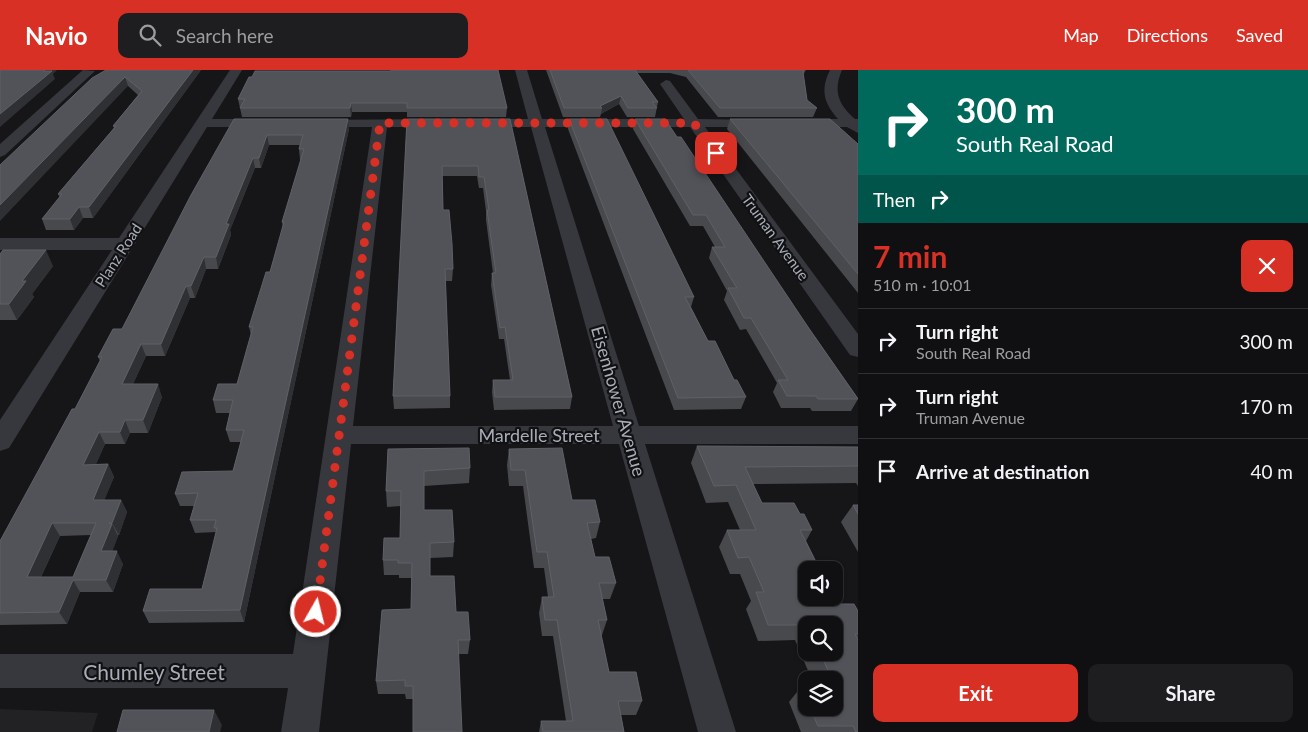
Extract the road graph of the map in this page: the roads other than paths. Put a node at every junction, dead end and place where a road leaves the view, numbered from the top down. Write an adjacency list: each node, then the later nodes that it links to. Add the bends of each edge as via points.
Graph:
1 (522, 70): 10 (street, Eisenhower Avenue)
2 (836, 70): 12 (street, via 830,80 830,96 834,105)
3 (89, 71): 13 (street)
4 (237, 73): 6 (street, Planz Road)
5 (666, 84): 11 (street, Truman Avenue)
6 (202, 123): 7 (street); 15 (street, Planz Road)
7 (277, 123)
8 (305, 123): 9 (street)
9 (380, 123): 10 (street); 17 (street)
10 (537, 123): 11 (street); 18 (street, Eisenhower Avenue)
11 (694, 123): 12 (street); 16 (street, Truman Avenue)
12 (856, 125)
13 (0, 152)
14 (0, 244): 15 (street)
15 (125, 244): 20 (street, Planz Road)
16 (858, 350)
17 (339, 435): 18 (street, Mardelle Street); 22 (street)
18 (629, 435): 19 (street, Mardelle Street); 24 (street, Eisenhower Avenue)
19 (858, 435)
20 (0, 440)
21 (0, 671): 22 (street, Chumley Street)
22 (308, 671): 23 (street)
23 (300, 732)
24 (717, 732)

